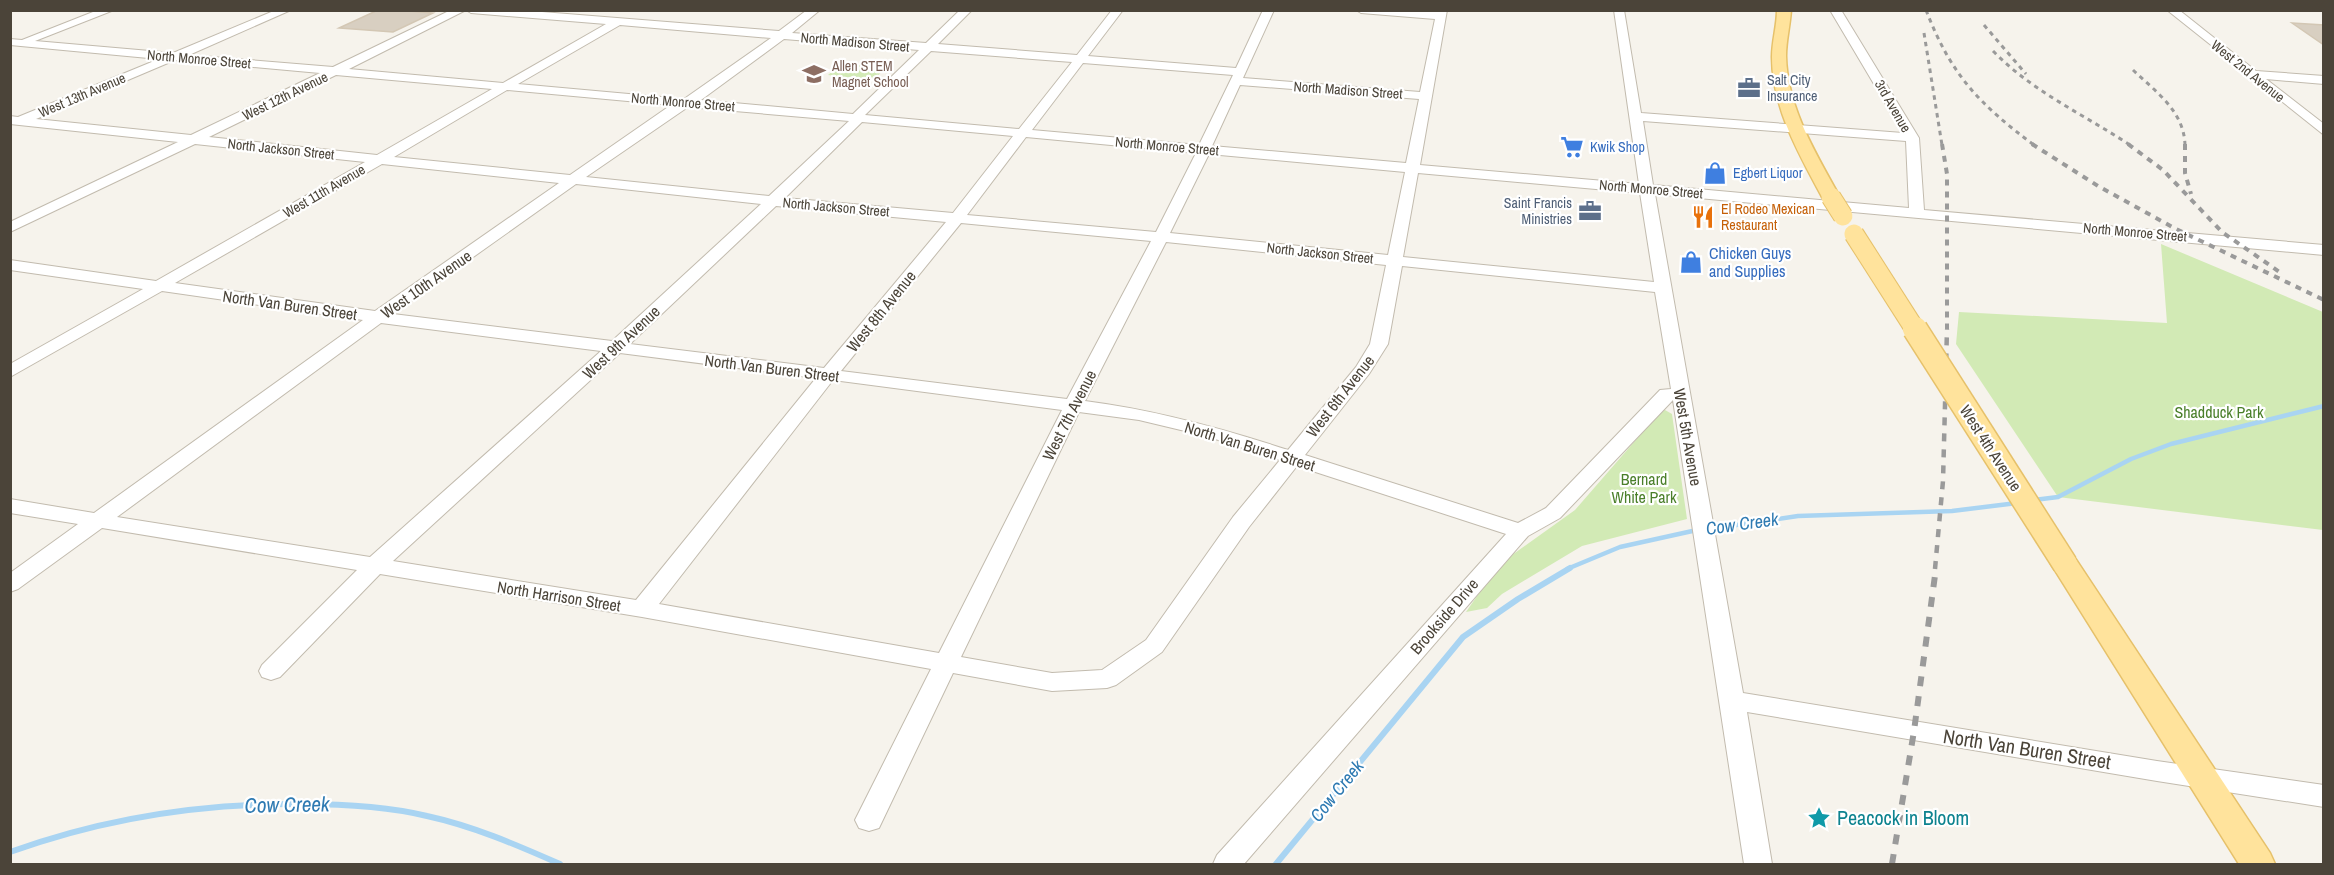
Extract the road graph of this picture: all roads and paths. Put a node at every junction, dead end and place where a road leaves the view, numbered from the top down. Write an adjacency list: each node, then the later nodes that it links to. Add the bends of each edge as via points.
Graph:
1 (109, 10): 18 (street)
2 (286, 10): 20 (street, West 13th Avenue)
3 (461, 10): 22 (street, West 12th Avenue)
4 (471, 10): 16 (street, North Madison Street)
5 (638, 10): 16 (street, West 11th Avenue)
6 (815, 10): 17 (street, West 10th Avenue)
7 (967, 10): 19 (street, West 9th Avenue)
8 (1118, 10): 21 (street, West 8th Avenue)
9 (1269, 10): 24 (street, West 7th Avenue)
10 (1361, 10): 15 (street)
11 (1618, 10): 29 (street, West 5th Avenue)
12 (1784, 10): 32 (main road, West 4th Avenue, via 1779,58)
13 (1834, 10): 35 (street, 3rd Avenue)
14 (2172, 10): 23 (street, West 2nd Avenue)
15 (1441, 13): 27 (street, West 6th Avenue)
16 (617, 22): 17 (street, North Madison Street); 26 (street, West 11th Avenue)
17 (781, 36): 19 (street, North Madison Street); 28 (street, West 10th Avenue)
18 (14, 44): 20 (street, North Monroe Street)
19 (927, 47): 21 (street, North Madison Street); 30 (street, West 9th Avenue)
20 (174, 57): 22 (street, North Monroe Street); 31 (street, West 13th Avenue)
21 (1081, 60): 24 (street, North Madison Street); 34 (street, West 8th Avenue)
22 (336, 71): 26 (street, North Monroe Street); 36 (street, West 12th Avenue)
23 (2252, 74): 25 (street); 33 (street, West 2nd Avenue)
24 (1238, 77): 27 (street, North Madison Street); 37 (street, West 7th Avenue)
25 (2324, 80)
26 (506, 86): 28 (street, North Monroe Street); 38 (street, West 11th Avenue)
27 (1425, 96): 39 (street, West 6th Avenue)
28 (686, 103): 30 (street, North Monroe Street); 40 (street, West 10th Avenue)
29 (1634, 116): 32 (street); 41 (street, West 5th Avenue)
30 (857, 118): 34 (street, North Monroe Street); 42 (street, West 9th Avenue)
31 (14, 122): 36 (street, North Jackson Street)
32 (1797, 129): 35 (street); 69 (main road, West 4th Avenue, bridge, via 1848,225)
33 (2324, 131)
34 (1025, 133): 37 (street, North Monroe Street); 44 (street, West 8th Avenue)
35 (1912, 138): 43 (street, 3rd Avenue)
36 (193, 140): 38 (street, North Jackson Street); 45 (street, West 12th Avenue)
37 (1203, 149): 39 (street, North Monroe Street); 46 (street, West 7th Avenue)
38 (379, 159): 40 (street, North Jackson Street); 50 (street, West 11th Avenue)
39 (1412, 168): 41 (street, North Monroe Street); 48 (street, West 6th Avenue)
40 (575, 179): 42 (street, North Jackson Street); 52 (street, West 10th Avenue)
41 (1646, 189): 43 (street, North Monroe Street); 51 (street, West 5th Avenue)
42 (773, 201): 44 (street, North Jackson Street); 53 (street, West 9th Avenue)
43 (1917, 213): 47 (street, North Monroe Street)
44 (957, 218): 46 (street, North Jackson Street); 55 (street, West 8th Avenue)
45 (10, 228)
46 (1161, 237): 48 (street, North Jackson Street); 57 (street, West 7th Avenue)
47 (2324, 250)
48 (1396, 261): 51 (street, North Jackson Street); 58 (street, West 6th Avenue, via 1382,335 1374,354)
49 (10, 265): 50 (street, North Van Buren Street)
50 (159, 286): 52 (street, North Van Buren Street); 54 (street, West 11th Avenue)
51 (1663, 288): 56 (street, West 5th Avenue)
52 (378, 317): 53 (street, North Van Buren Street); 60 (street, West 10th Avenue)
53 (616, 347): 55 (street, North Van Buren Street); 62 (street, West 9th Avenue)
54 (10, 372)
55 (828, 375): 57 (street, North Van Buren Street); 64 (street, West 8th Avenue)
56 (1680, 395): 61 (street, Brookside Drive, via 1666,394 1553,513); 68 (street, West 5th Avenue, via 1709,553)
57 (1073, 406): 58 (street, North Van Buren Street, via 1139,414 1213,432); 65 (street, West 7th Avenue)
58 (1290, 458): 61 (street, North Van Buren Street); 67 (street, West 6th Avenue, via 1154,646)
59 (10, 506): 60 (street, North Harrison Street)
60 (100, 520): 62 (street, North Harrison Street); 63 (street, West 10th Avenue)
61 (1520, 531): 72 (street, Brookside Drive)
62 (374, 566): 64 (street, North Harrison Street); 66 (street, West 9th Avenue)
63 (10, 584)
64 (642, 609): 65 (street, North Harrison Street)
65 (948, 662): 67 (street, North Harrison Street, via 1052,682); 71 (street, West 7th Avenue)
66 (271, 671)
67 (1107, 679)
68 (1730, 700): 69 (street, North Van Buren Street); 73 (street, West 5th Avenue)
69 (2203, 778): 70 (street, North Van Buren Street); 74 (main road, West 4th Avenue)
70 (2324, 796)
71 (869, 820)
72 (1227, 864)
73 (1758, 864)
74 (2258, 864)

